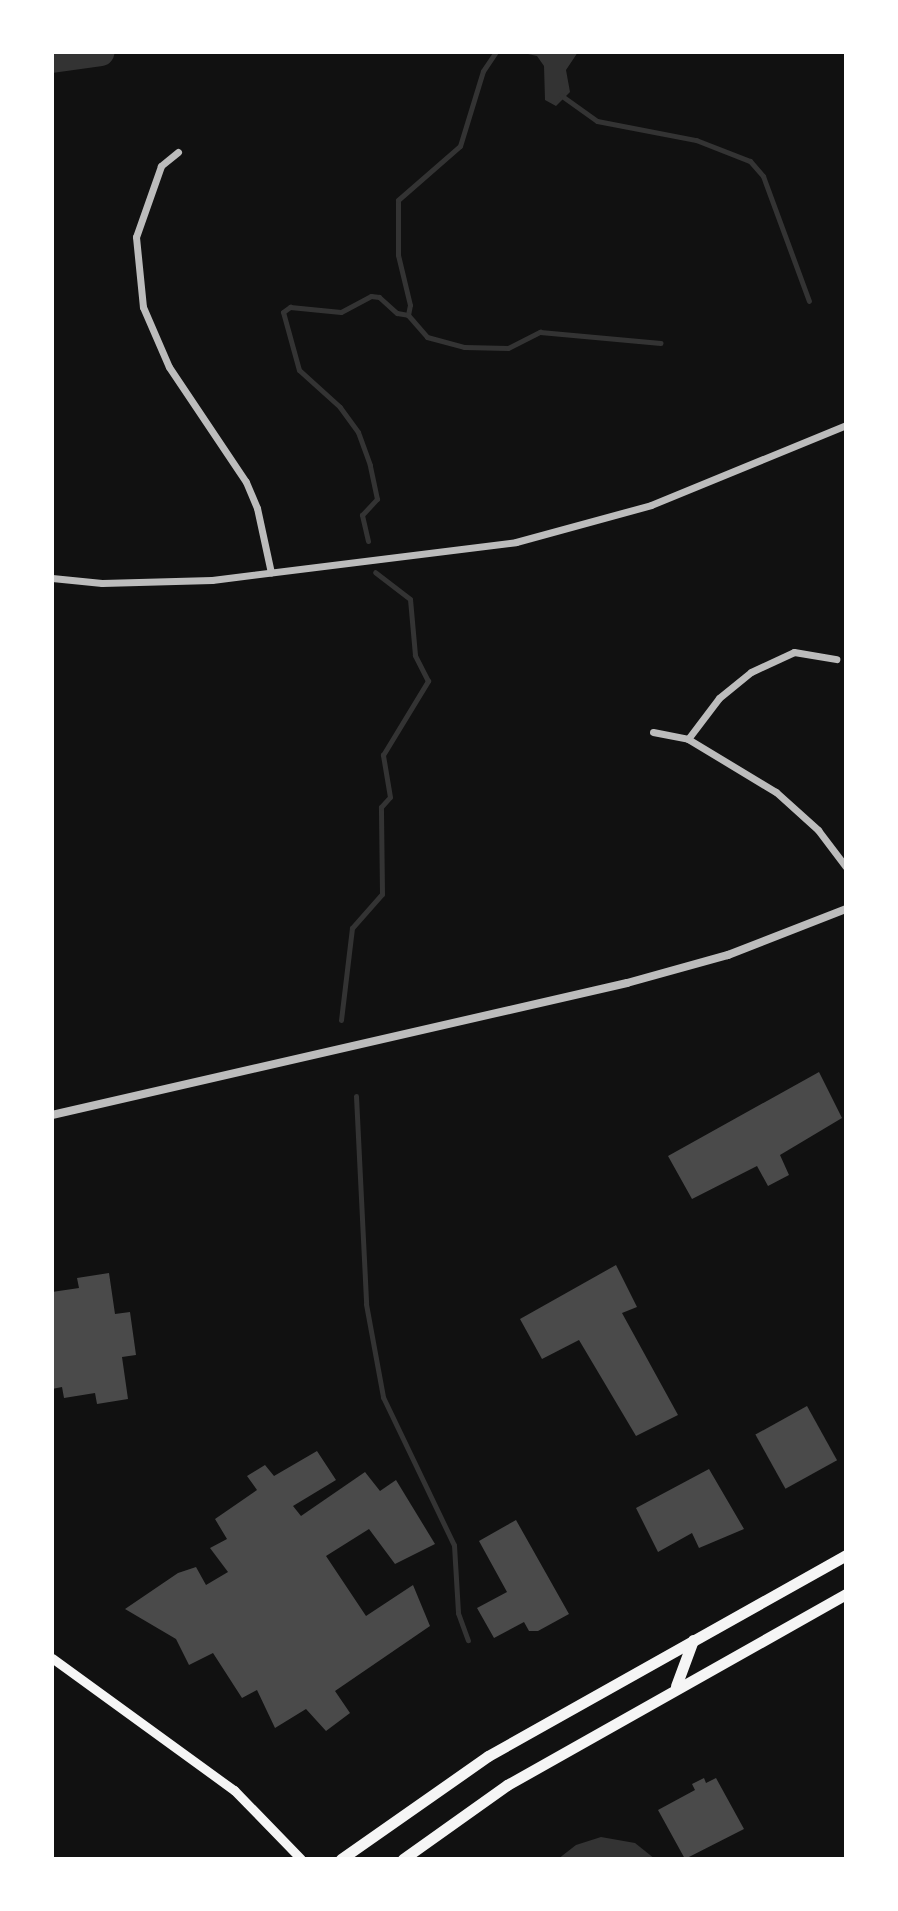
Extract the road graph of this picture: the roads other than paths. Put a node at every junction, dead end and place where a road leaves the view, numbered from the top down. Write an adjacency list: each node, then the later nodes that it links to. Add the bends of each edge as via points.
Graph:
1 (178, 152): 3 (street, via 161,166 136,237 143,307 169,367 246,482)
2 (846, 425): 3 (street, via 651,505 557,534)
3 (271, 573): 4 (street, via 149,584)
4 (52, 578)
5 (836, 659): 7 (street, via 794,652 751,672 719,698)
6 (653, 732): 7 (street)
7 (688, 739): 8 (street, via 793,806)
8 (846, 867)
9 (846, 909): 10 (street, via 728,955 627,983)
10 (52, 1115)
11 (846, 1555): 13 (main road)
12 (846, 1594): 15 (main road)
13 (693, 1640): 15 (main road, via 685,1673); 17 (main road, via 488,1756)
14 (52, 1658): 16 (main road, via 234,1790)
15 (674, 1689): 18 (main road, via 507,1785)
16 (301, 1859)
17 (341, 1859)
18 (403, 1859)

